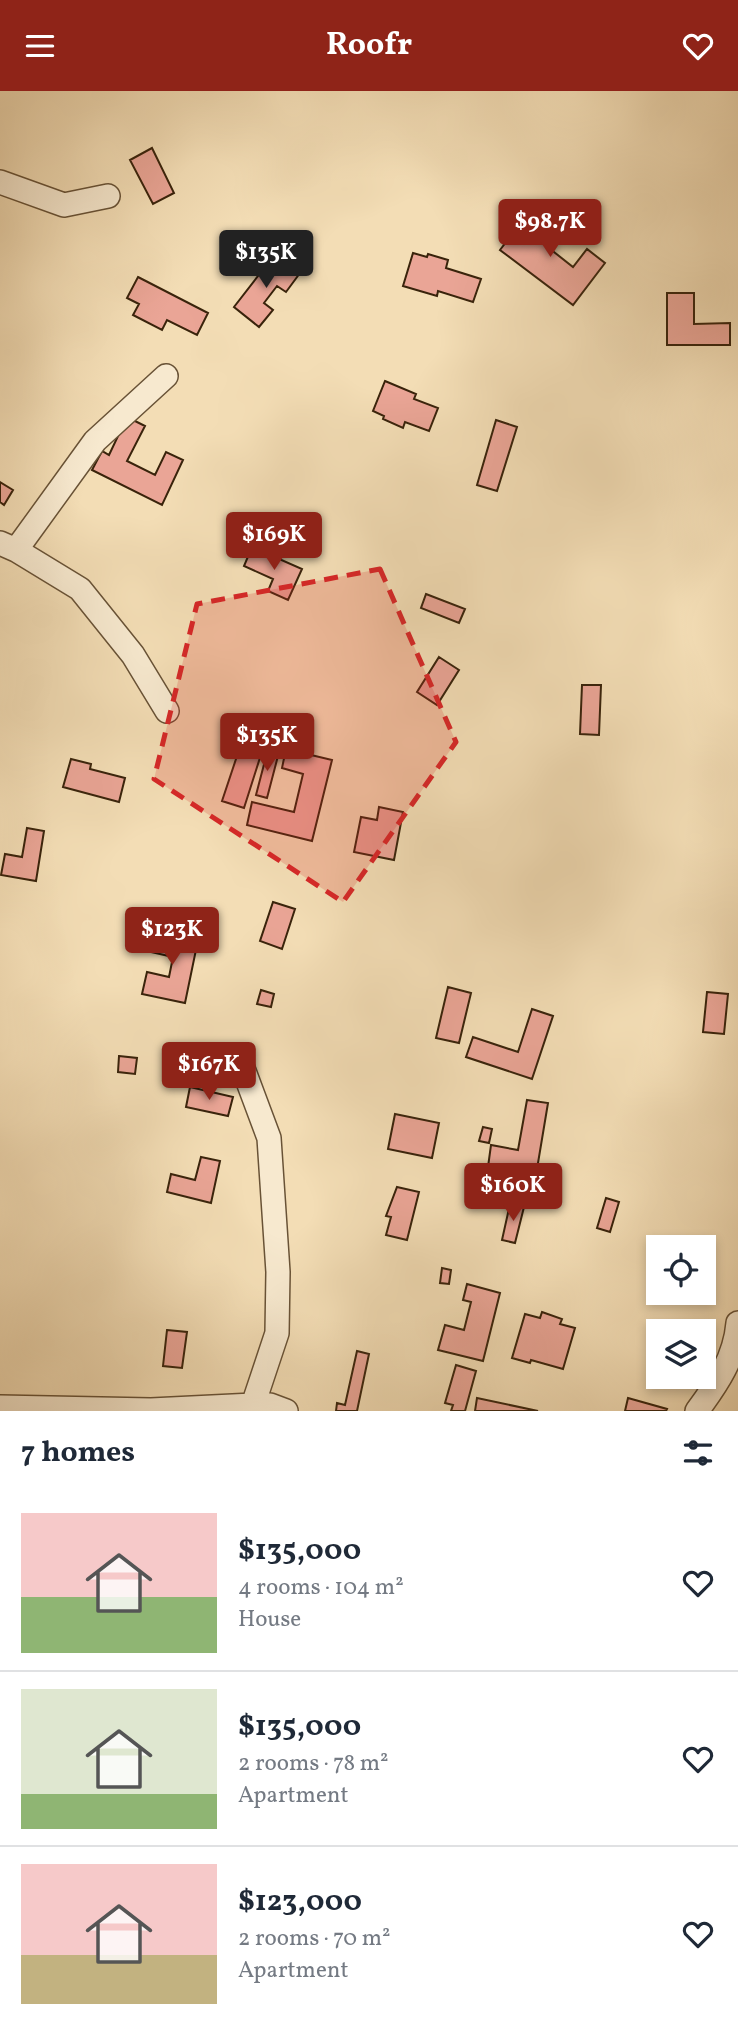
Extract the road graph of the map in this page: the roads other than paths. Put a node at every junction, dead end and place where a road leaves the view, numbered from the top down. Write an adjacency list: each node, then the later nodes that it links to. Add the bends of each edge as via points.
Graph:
1 (0, 182): 2 (street, via 64,205)
2 (108, 196)
3 (166, 376): 4 (street, via 95,441)
4 (8, 547): 5 (street, via 80,589 132,655)
5 (167, 711)
6 (241, 1063): 9 (street, via 269,1138 278,1272 277,1333)
7 (738, 1323): 8 (street)
8 (732, 1367): 13 (street)
9 (253, 1405): 11 (street); 12 (street)
10 (0, 1407): 11 (street)
11 (150, 1411)
12 (286, 1411)
13 (696, 1411)

